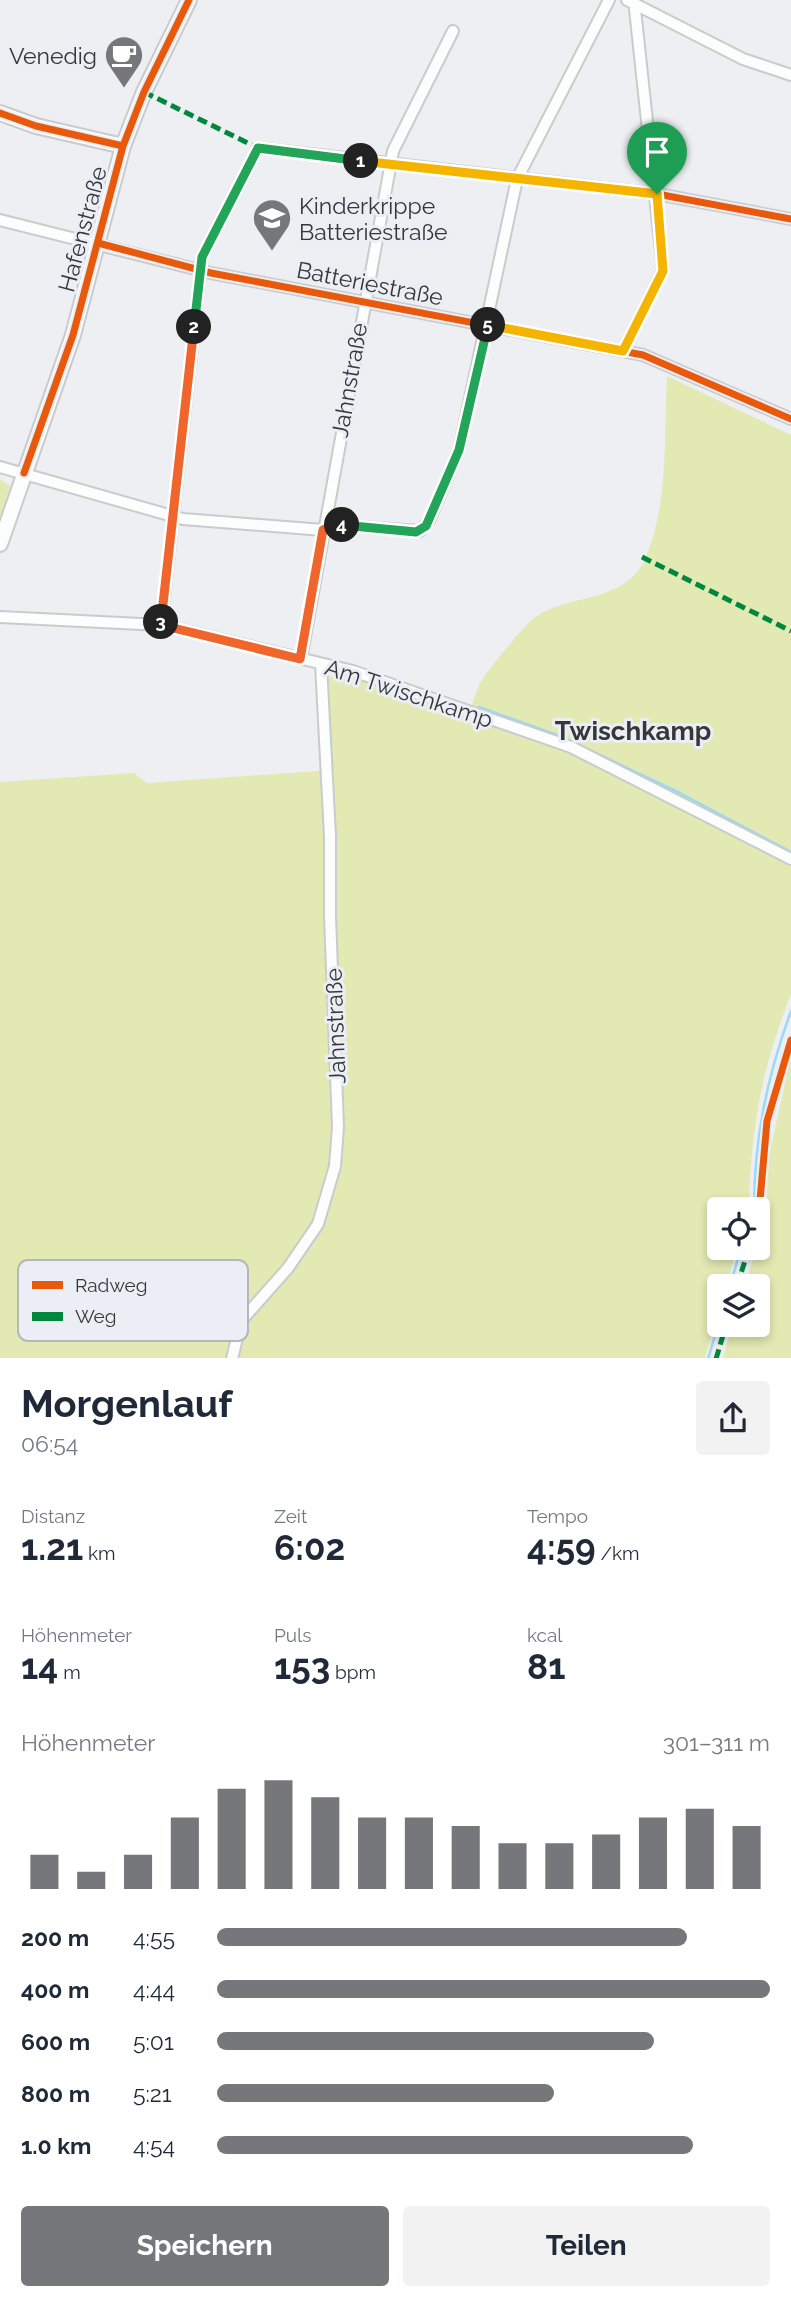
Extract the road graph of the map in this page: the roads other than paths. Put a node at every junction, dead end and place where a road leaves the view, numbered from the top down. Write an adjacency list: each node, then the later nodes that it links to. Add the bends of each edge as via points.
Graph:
1 (189, 0): 7 (street, Hafenstraße)
2 (609, 0): 9 (street)
3 (632, 1): 5 (street, via 743,59); 10 (street)
4 (453, 31): 8 (street, Jahnstraße)
5 (791, 75)
6 (0, 113): 7 (street)
7 (123, 146): 13 (street, Hafenstraße)
8 (390, 165): 9 (street); 14 (street, via 258,148 202,257); 15 (street, Jahnstraße)
9 (517, 179): 10 (street); 16 (street)
10 (657, 194): 11 (street); 17 (street, via 663,271)
11 (791, 219)
12 (0, 220): 13 (street, Batteriestraße)
13 (98, 243): 14 (street, Batteriestraße); 20 (street, Hafenstraße, via 52,400)
14 (200, 270): 15 (street, Batteriestraße); 21 (street)
15 (363, 300): 16 (street, Batteriestraße); 22 (street, Jahnstraße)
16 (488, 324): 17 (street, Batteriestraße); 22 (street, via 459,450 429,521 419,531 335,525)
17 (623, 351): 18 (street, Batteriestraße, via 661,360)
18 (791, 419)
19 (0, 467): 20 (street)
20 (24, 473): 21 (street); 23 (street, Hafenstraße)
21 (174, 517): 22 (street); 25 (street)
22 (323, 530): 26 (street, Jahnstraße)
23 (0, 544)
24 (0, 617): 25 (street, Am Twischkamp)
25 (161, 625): 26 (street, Am Twischkamp)
26 (300, 659): 27 (street, Am Twischkamp)
27 (321, 664): 28 (street, Am Twischkamp, via 571,747); 29 (street, Jahnstraße, via 330,836 338,1127 335,1166 318,1224 288,1268)
28 (791, 859)
29 (248, 1313)

